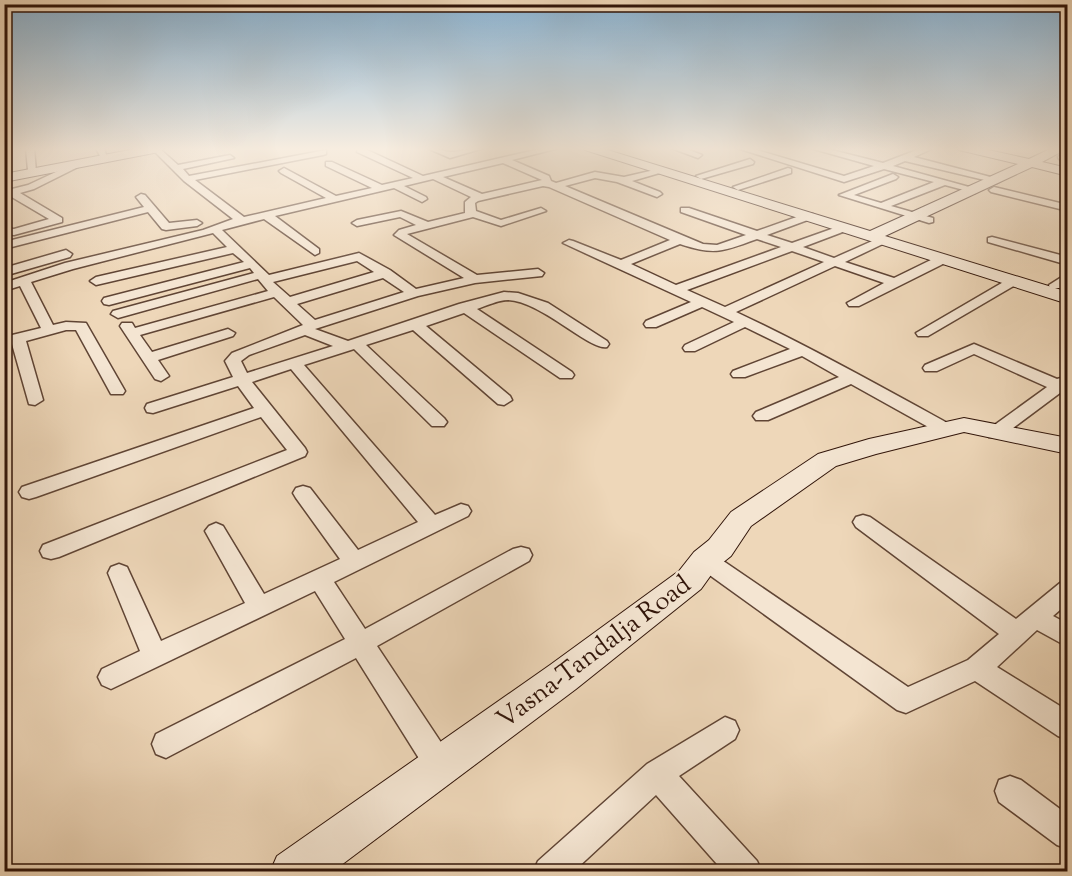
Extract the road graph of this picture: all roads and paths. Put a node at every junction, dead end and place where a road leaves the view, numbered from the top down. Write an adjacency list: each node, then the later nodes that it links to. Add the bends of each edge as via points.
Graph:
1 (28, 189): 18 (street)
2 (200, 189): 32 (street)
3 (316, 189): 21 (street)
4 (370, 189): 21 (street)
5 (402, 189): 23 (street)
6 (461, 189): 22 (street)
7 (530, 189): 22 (street)
8 (560, 189): 42 (street)
9 (644, 189): 19 (street)
10 (721, 189): 31 (street)
11 (744, 189): 40 (street)
12 (859, 189): 24 (street, via 845,194)
13 (926, 189): 24 (street)
14 (971, 189): 17 (street)
15 (980, 189): 33 (street)
16 (1025, 189): 26 (street)
17 (975, 190): 33 (street)
18 (8, 194): 38 (street, via 58,220 15,232)
19 (657, 194)
20 (141, 197): 25 (street)
21 (333, 198): 30 (street)
22 (481, 198): 29 (street, via 470,202)
23 (422, 200)
24 (881, 206): 33 (street)
25 (150, 208): 32 (street, via 169,228); 45 (street, via 91,228)
26 (1068, 208)
27 (686, 210): 39 (street)
28 (541, 211): 29 (street, via 501,223)
29 (471, 213): 35 (street)
30 (265, 214): 32 (street); 50 (street)
31 (809, 216): 36 (street); 39 (street)
32 (238, 217): 37 (street)
33 (922, 218): 40 (street)
34 (357, 223): 35 (street, via 401,214)
35 (427, 226): 62 (street, via 400,235)
36 (844, 228): 40 (street); 47 (street)
37 (215, 229): 49 (street); 56 (street)
38 (4, 231)
39 (758, 234): 42 (street, via 717,249); 47 (street)
40 (884, 236): 53 (street); 55 (street); 67 (street)
41 (1027, 237): 46 (street)
42 (680, 240): 57 (street)
43 (992, 240): 46 (street)
44 (569, 243): 57 (street)
45 (4, 246)
46 (1013, 246): 54 (street)
47 (796, 247): 55 (street); 69 (street)
48 (347, 248): 52 (street)
49 (234, 249): 59 (street); 64 (street)
50 (315, 251)
51 (66, 254): 58 (street)
52 (359, 257): 59 (street); 60 (street)
53 (943, 259): 63 (street); 65 (street)
54 (1066, 260)
55 (834, 262): 65 (street); 79 (street)
56 (84, 263): 64 (street); 66 (street)
57 (621, 264): 69 (street)
58 (4, 273): 66 (street)
59 (260, 273): 70 (street); 72 (street); 74 (street)
60 (386, 273): 71 (street); 72 (street)
61 (538, 273): 62 (street)
62 (475, 279): 68 (street)
63 (1012, 280): 73 (street); 88 (street)
64 (96, 281): 74 (street)
65 (892, 282): 76 (street)
66 (14, 284): 85 (street)
67 (1063, 284)
68 (442, 286): 71 (street); 77 (street)
69 (674, 290): 75 (street)
70 (192, 293): 78 (street); 80 (street)
71 (414, 293): 84 (street)
72 (283, 297): 78 (street); 84 (street, via 309,322)
73 (1068, 298)
74 (110, 301): 80 (street)
75 (701, 302): 79 (street); 83 (street)
76 (854, 303)
77 (469, 306): 82 (street); 91 (street, via 504,296 528,299); 99 (street)
78 (209, 312): 86 (street); 87 (street)
79 (723, 313): 81 (street)
80 (118, 314): 86 (street)
81 (745, 322): 92 (street); 93 (street)
82 (415, 324): 90 (street); 106 (street)
83 (651, 324)
84 (307, 328): 90 (street); 94 (street)
85 (49, 330): 89 (street); 104 (street, via 81,326)
86 (132, 333): 95 (street)
87 (228, 333): 94 (street); 95 (street)
88 (923, 333)
89 (11, 341): 105 (street)
90 (352, 344): 96 (street); 110 (street)
91 (602, 344)
92 (690, 348)
93 (803, 350): 98 (street); 101 (street)
94 (244, 352): 102 (street, via 233,361)
95 (148, 358): 100 (street)
96 (294, 363): 102 (street); 118 (street)
97 (932, 368): 103 (street, via 974,348)
98 (739, 374)
99 (566, 375)
100 (161, 376)
101 (853, 377): 109 (street); 111 (street)
102 (243, 380): 107 (street); 108 (street)
103 (1063, 382): 112 (street)
104 (117, 391)
105 (35, 400)
106 (504, 400)
107 (153, 408)
108 (265, 410): 114 (street); 120 (street, via 298,452)
109 (762, 416)
110 (438, 422)
111 (945, 429): 112 (street, Vasna-Tandalja Road, via 964,425); 122 (street, Vasna-Tandalja Road, via 827,460 741,519 720,548)
112 (995, 433): 113 (street, Vasna-Tandalja Road)
113 (1068, 446)
114 (29, 492)
115 (303, 493): 123 (street)
116 (461, 511): 118 (street)
117 (863, 522): 128 (street)
118 (432, 525): 123 (street)
119 (216, 531): 127 (street)
120 (51, 551)
121 (521, 555): 130 (street)
122 (705, 560): 132 (street, via 906,700); 137 (street, Vasna-Tandalja Road, via 690,580)
123 (354, 562): 125 (street)
124 (119, 573): 131 (street)
125 (319, 578): 127 (street); 130 (street)
126 (1068, 589): 128 (street)
127 (259, 607): 131 (street)
128 (1025, 625): 129 (street); 132 (street)
129 (1068, 636)
130 (361, 643): 136 (street); 137 (street)
131 (155, 656): 133 (street)
132 (977, 668): 134 (street)
133 (111, 677)
134 (1068, 727)
135 (725, 730): 138 (street)
136 (166, 744)
137 (440, 766): 141 (street, Vasna-Tandalja Road)
138 (657, 774): 142 (street); 143 (street)
139 (1010, 791): 140 (street)
140 (1068, 834)
141 (292, 872)
142 (549, 872)
143 (746, 872)

